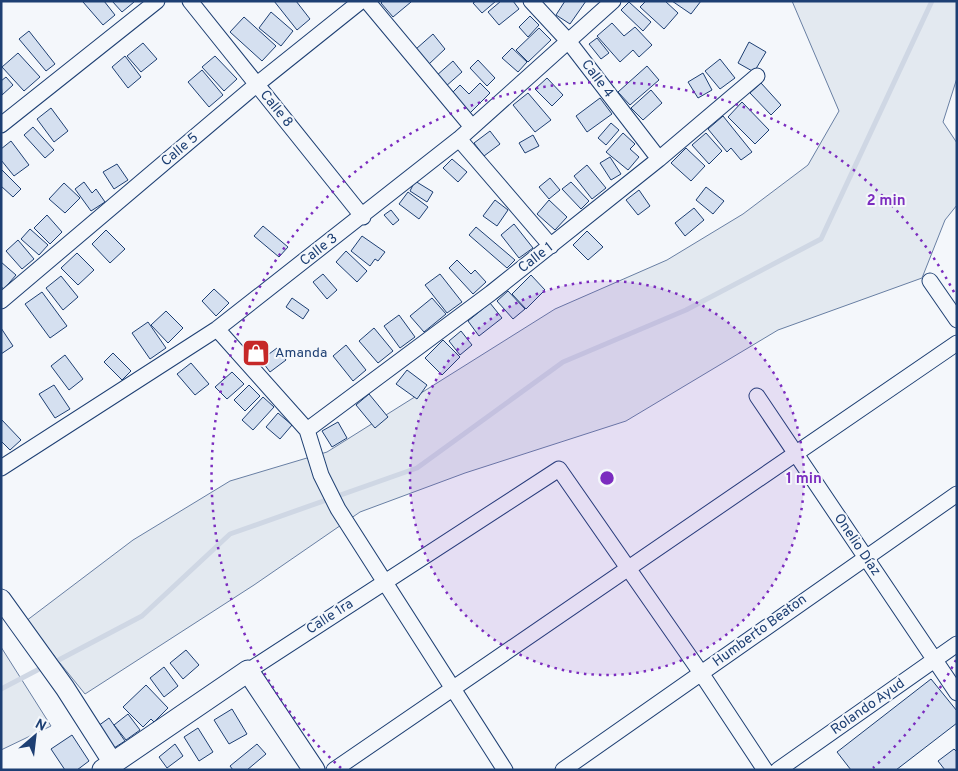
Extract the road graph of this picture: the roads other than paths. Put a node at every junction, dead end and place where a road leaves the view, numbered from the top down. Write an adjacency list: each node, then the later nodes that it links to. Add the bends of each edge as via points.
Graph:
1 (158, 1): 10 (street)
2 (190, 1): 9 (street, Calle 8)
3 (361, 1): 9 (street, Calle 5)
4 (367, 1): 11 (street)
5 (531, 1): 7 (street, Calle 4)
6 (613, 1): 7 (street, Calle 3)
7 (569, 42): 11 (street, Calle 3); 13 (street, Calle 4)
8 (757, 76): 13 (street, Calle 1)
9 (256, 85): 14 (street, Calle 8); 17 (street, Calle 5)
10 (1, 125)
11 (472, 127): 12 (street, Calle 3)
12 (459, 139): 14 (street, Calle 3); 15 (street)
13 (659, 159): 15 (street, Calle 1)
14 (363, 217): 19 (street, Calle 3)
15 (551, 246): 22 (street, Calle 1)
16 (930, 281): 18 (street)
17 (1, 301)
18 (957, 320)
19 (217, 328): 22 (street); 24 (street, Calle 3)
20 (957, 343): 23 (street)
21 (757, 396): 23 (street, Onelio Díaz)
22 (307, 430): 28 (street, via 321,475 338,509)
23 (794, 453): 26 (street, Onelio Díaz); 27 (street)
24 (1, 468)
25 (957, 494): 26 (street, Humberto Beaton)
26 (866, 556): 31 (street, Onelio Díaz); 33 (street, Humberto Beaton)
27 (626, 568): 28 (street, Calle 1ra, via 559,469); 33 (street); 34 (street)
28 (385, 581): 32 (street, Calle 1ra); 34 (street)
29 (1, 599): 36 (street, via 65,688)
30 (957, 644): 31 (street, Rolando Ayud)
31 (934, 660): 35 (street, Onelio Díaz); 42 (street, Rolando Ayud)
32 (248, 671): 36 (main road, Calle 1ra); 37 (main road)
33 (701, 673): 40 (street, Humberto Beaton); 41 (street)
34 (452, 690): 38 (street); 39 (street)
35 (957, 693)
36 (111, 767)
37 (314, 770)
38 (334, 770)
39 (505, 770)
40 (563, 770)
41 (765, 770)
42 (778, 770)

